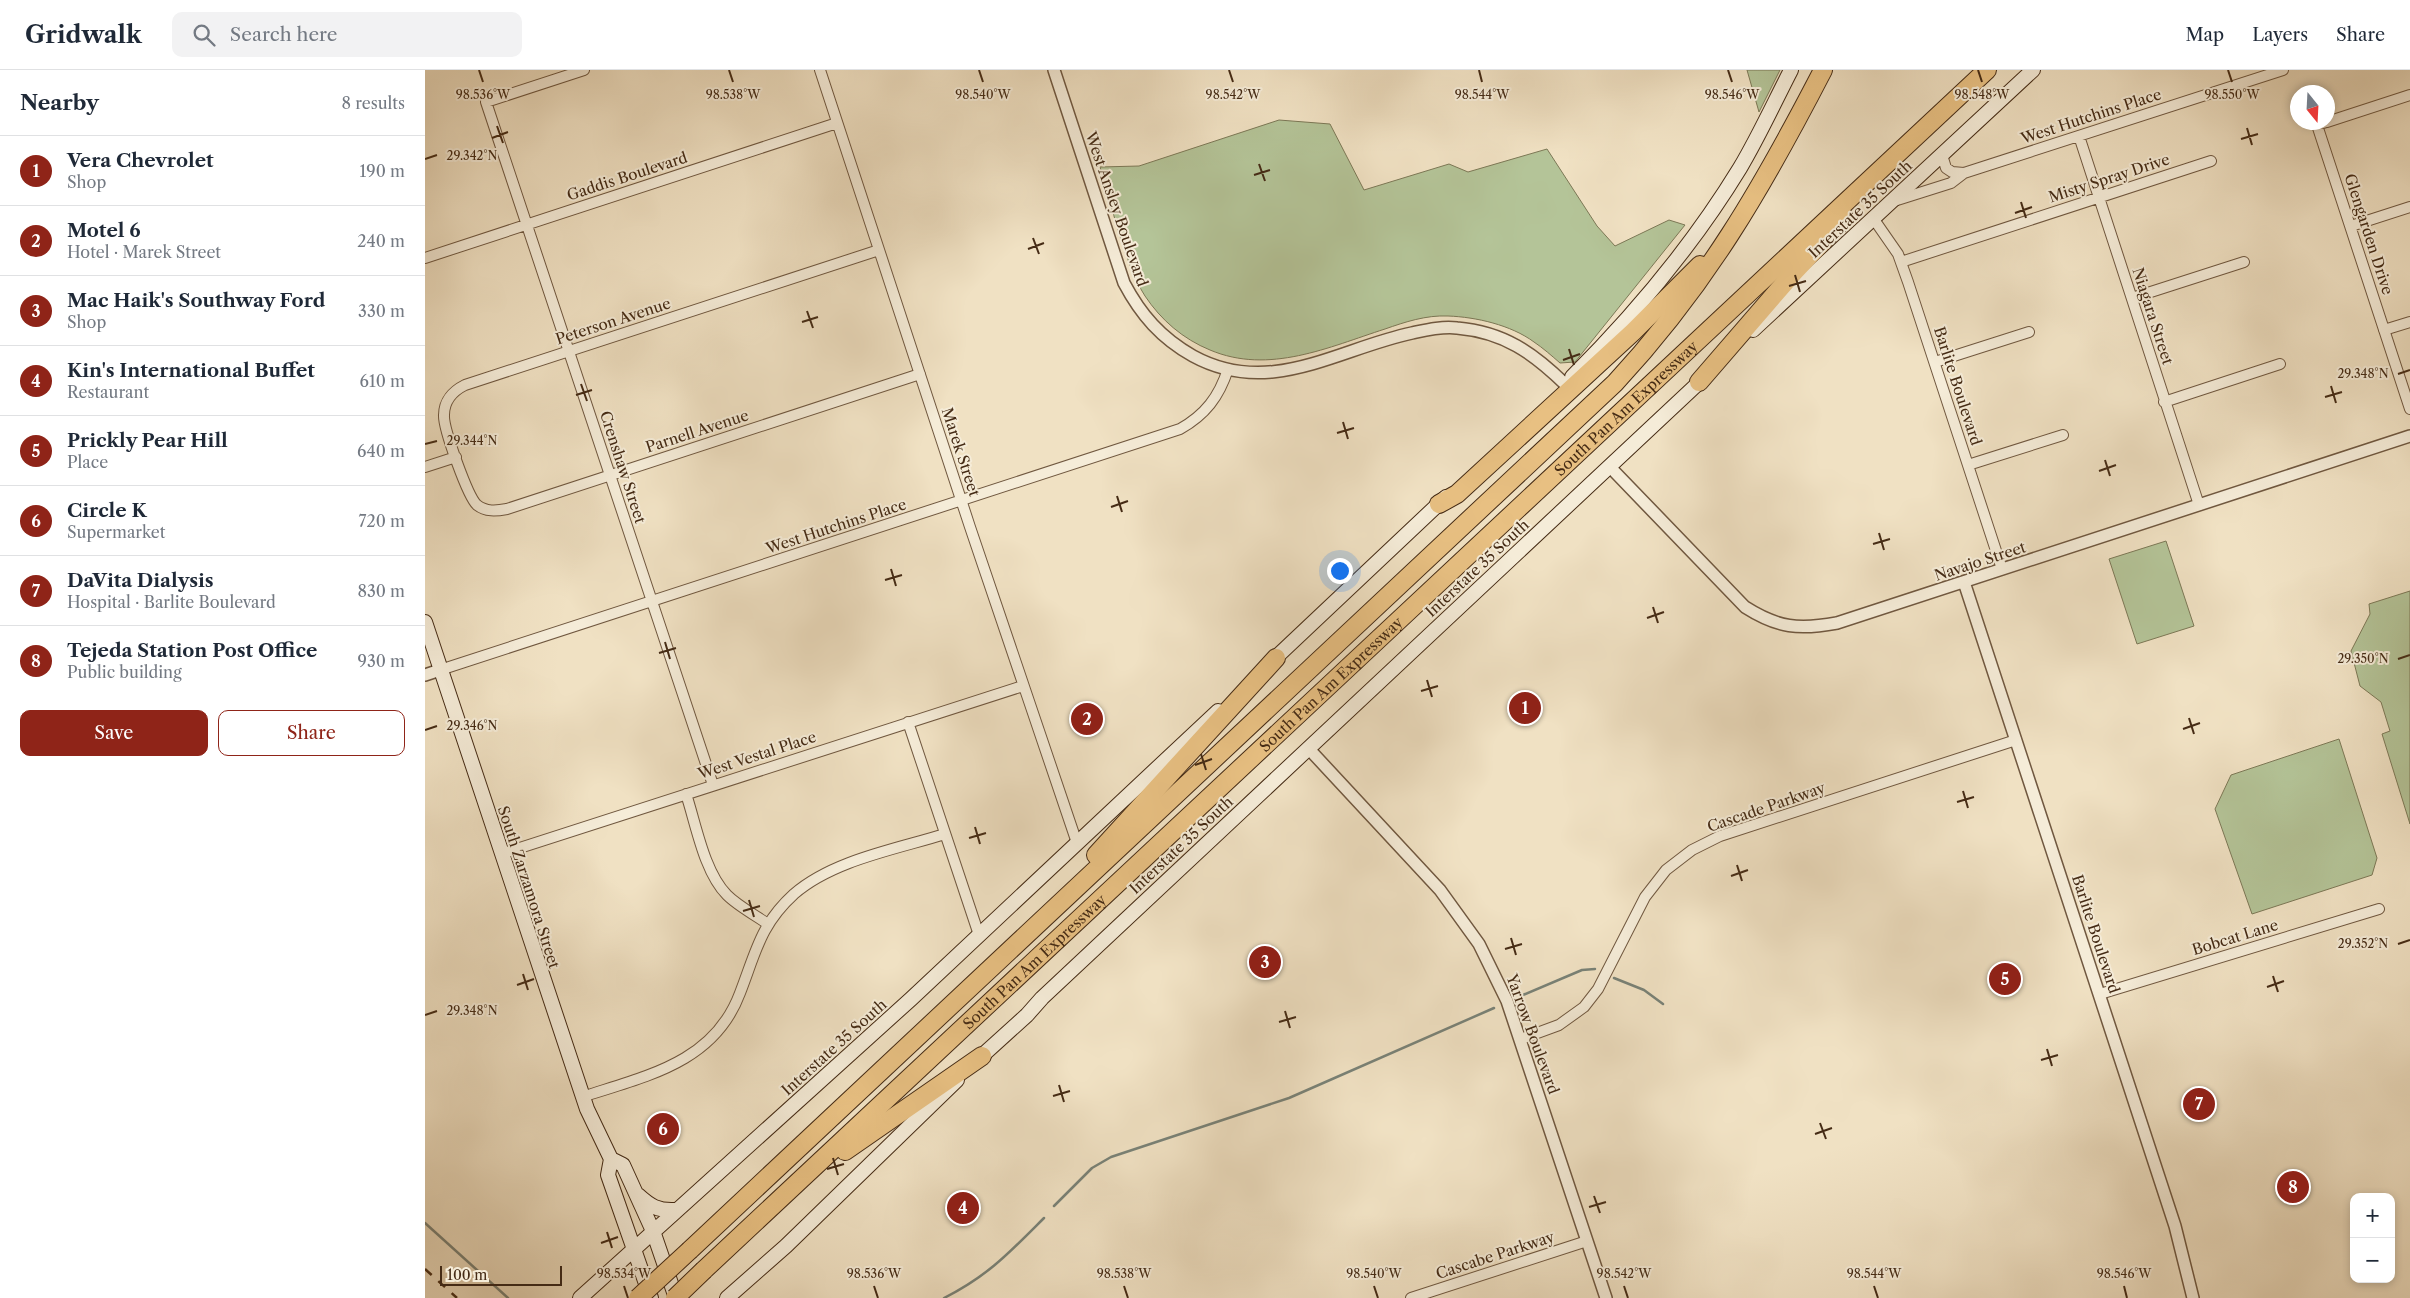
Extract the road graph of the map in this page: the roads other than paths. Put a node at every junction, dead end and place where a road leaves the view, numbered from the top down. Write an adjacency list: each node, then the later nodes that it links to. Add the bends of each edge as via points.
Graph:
1 (584, 70): 23 (street, Crenshaw Street, via 486,102)
2 (820, 70): 11 (street, Marek Street)
3 (1054, 70): 36 (street, West Ansley Boulevard, via 1124,283 1134,302 1162,336 1201,360)
4 (1791, 70): 39 (main road, Interstate 35 South, via 1741,166 1682,254)
5 (1823, 70): 19 (highway, South Pan Am Expressway)
6 (1987, 70): 12 (highway, South Pan Am Expressway)
7 (2033, 70): 15 (main road, Interstate 35 South)
8 (2283, 70): 14 (street, West Hutchins Place)
9 (2410, 95): 10 (street)
10 (2335, 119)
11 (837, 123): 23 (street, Gaddis Boulevard); 25 (street, Marek Street)
12 (1923, 130): 38 (highway, via 1887,175 1794,272); 77 (highway, South Pan Am Expressway)
13 (2325, 130): 24 (street, Glengarden Drive)
14 (2079, 136): 17 (street, West Hutchins Place); 18 (street, Niagara Street)
15 (1942, 155): 17 (street, via 1946,168); 20 (main road, Interstate 35 South)
16 (2211, 161): 18 (street, Misty Spray Drive)
17 (1964, 173): 20 (street, West Hutchins Place, via 1951,183)
18 (2098, 197): 27 (street, Misty Spray Drive); 29 (street, Niagara Street)
19 (1751, 203): 50 (highway, via 1696,271 1633,332 1457,494); 72 (highway, South Pan Am Expressway, via 1685,302 1615,383)
20 (1891, 203): 22 (main road, Interstate 35 South)
21 (2410, 207): 24 (street)
22 (1873, 218): 27 (street, Barlite Boulevard); 38 (main road, Interstate 35 South)
23 (527, 224): 26 (street, Gaddis Boulevard); 33 (street, Crenshaw Street)
24 (2351, 226): 31 (street, Glengarden Drive)
25 (879, 250): 33 (street, Peterson Avenue); 37 (street, Marek Street)
26 (425, 258)
27 (1901, 262): 34 (street, Barlite Boulevard)
28 (2244, 262): 29 (street)
29 (2131, 298): 40 (street, Niagara Street)
30 (2410, 322): 31 (street)
31 (2384, 330): 41 (street, Glengarden Drive)
32 (2029, 332): 34 (street)
33 (569, 351): 44 (street, Peterson Avenue, via 465,385 452,394 444,415); 48 (street, Crenshaw Street)
34 (1935, 362): 45 (street, Barlite Boulevard)
35 (2280, 364): 40 (street)
36 (1228, 369): 39 (street, West Ansley Boulevard, via 1254,373 1282,372 1397,336 1455,327 1496,336 1519,346); 49 (street, West Hutchins Place, via 1211,404 1194,421 1180,429)
37 (919, 374): 48 (street, Parnell Avenue); 49 (street, Marek Street)
38 (1699, 382): 46 (main road, Interstate 35 South)
39 (1565, 384): 50 (main road, Interstate 35 South)
40 (2164, 402): 51 (street, Niagara Street)
41 (2410, 409)
42 (2063, 435): 45 (street)
43 (2410, 436): 51 (street, Navajo Street)
44 (455, 457): 47 (street); 48 (street, Parnell Avenue, via 472,500 491,511 519,506)
45 (1968, 465): 52 (street, Barlite Boulevard)
46 (1610, 466): 53 (street, Navajo Street, via 1737,600 1757,614 1787,626 1805,628 1837,623); 62 (main road, Interstate 35 South)
47 (425, 467)
48 (609, 476): 54 (street, Crenshaw Street)
49 (961, 501): 54 (street, West Hutchins Place); 59 (street, Marek Street)
50 (1439, 504): 56 (main road, Interstate 35 South)
51 (2199, 505): 52 (street, Navajo Street)
52 (2002, 569): 53 (street, Navajo Street)
53 (1964, 582): 61 (street, Barlite Boulevard)
54 (652, 602): 57 (street, West Hutchins Place); 63 (street, Crenshaw Street)
55 (425, 622): 57 (main road, South Zarzamora Street)
56 (1276, 658): 66 (main road, Interstate 35 South); 72 (highway, via 1091,860 1009,938)
57 (440, 670): 58 (street, West Hutchins Place); 67 (main road, South Zarzamora Street)
58 (425, 675)
59 (1023, 686): 60 (street, West Vestal Place); 66 (street, Marek Street)
60 (908, 722): 63 (street, West Vestal Place); 65 (street)
61 (2016, 740): 71 (street, Barlite Boulevard); 73 (street, Cascade Parkway, via 1720,836 1692,850 1666,870 1645,897 1585,1007 1559,1025)
62 (1309, 748): 73 (street, Yarrow Boulevard, via 1456,910 1496,976); 74 (main road, Interstate 35 South)
63 (713, 785): 64 (street, West Vestal Place)
64 (686, 794): 67 (street, West Vestal Place); 69 (street, via 710,870 718,884 732,899)
65 (945, 834): 69 (street, via 829,872 794,894); 70 (street)
66 (1077, 843): 70 (main road, Interstate 35 South)
67 (501, 854): 75 (main road, South Zarzamora Street)
68 (2379, 909): 71 (street, Bobcat Lane)
69 (768, 924): 75 (street, via 757,942 735,1004 712,1038 671,1067)
70 (979, 935): 79 (main road, Interstate 35 South)
71 (2100, 994): 90 (street, Barlite Boulevard, via 2175,1226)
72 (953, 1003): 84 (highway, South Pan Am Expressway, bridge)
73 (1521, 1039): 81 (street, Yarrow Boulevard)
74 (982, 1056): 77 (highway); 87 (main road, Interstate 35 South, via 787,1246)
75 (582, 1097): 76 (main road, South Zarzamora Street)
76 (611, 1159): 78 (main road, South Zarzamora Street, via 623,1165); 82 (main road, South Zarzamora Street, via 608,1175)
77 (800, 1181): 86 (highway, South Pan Am Expressway, bridge)
78 (637, 1194): 79 (main road, via 651,1206 663,1211); 80 (main road, South Zarzamora Street)
79 (675, 1210): 80 (main road, Interstate 35 South)
80 (653, 1231): 82 (main road, Interstate 35 South); 86 (main road, South Zarzamora Street)
81 (1587, 1241): 88 (street, Cascabe Parkway); 89 (street, Yarrow Boulevard)
82 (634, 1248): 83 (main road, Interstate 35 South); 85 (main road, South Zarzamora Street)
83 (580, 1298)
84 (638, 1298)
85 (651, 1298)
86 (675, 1298)
87 (727, 1298)
88 (1411, 1298)
89 (1606, 1298)
90 (2193, 1298)

